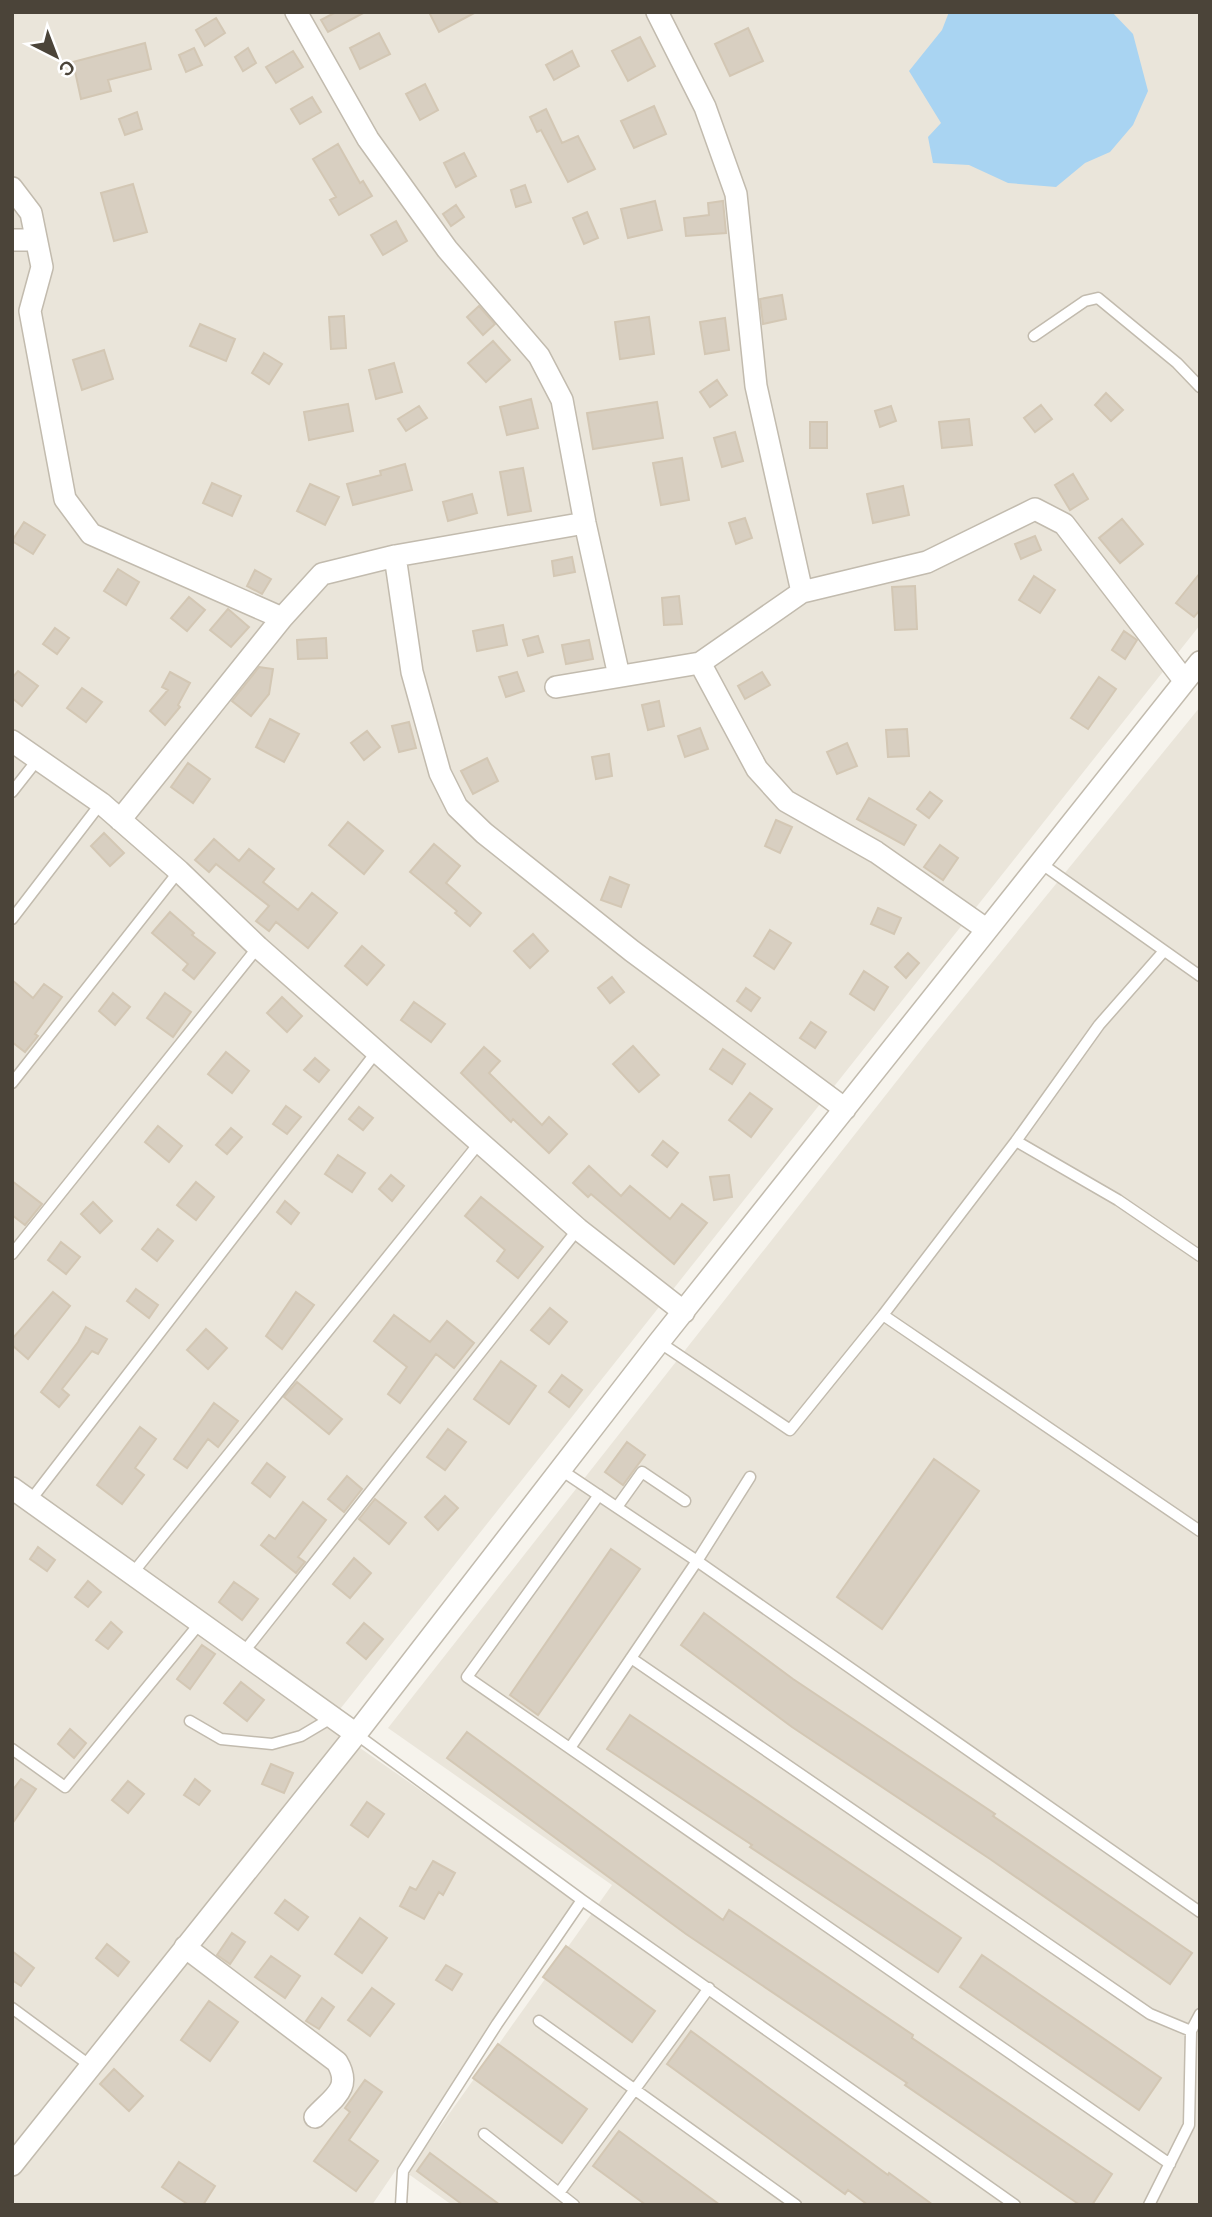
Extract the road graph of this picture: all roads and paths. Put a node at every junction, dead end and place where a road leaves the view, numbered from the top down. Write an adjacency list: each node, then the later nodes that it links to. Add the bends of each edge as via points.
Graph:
1 (296, 12): 8 (street, via 368,139 447,249 539,356 562,400)
2 (657, 12): 10 (street, via 705,107 736,194 756,386)
3 (12, 188): 5 (street, via 31,213)
4 (12, 240): 5 (street)
5 (35, 240): 11 (street, via 41,267 30,311 65,499 91,534)
6 (1034, 336): 7 (lane, via 1085,301 1098,298)
7 (1200, 387)
8 (585, 523): 9 (street); 14 (street)
9 (395, 556): 11 (street, via 322,574); 31 (street, via 412,672 440,773 457,807 632,951)
10 (802, 592): 13 (street); 15 (street, via 928,562 1035,509 1064,524)
11 (282, 618): 21 (street)
12 (1200, 662): 15 (street)
13 (700, 663): 14 (street); 25 (street, via 757,769 786,801 876,852)
14 (619, 676): 16 (street)
15 (1184, 680): 22 (street)
16 (556, 687)
17 (12, 741): 18 (street)
18 (38, 759): 19 (lane); 20 (street)
19 (12, 792)
20 (100, 803): 21 (street); 24 (lane)
21 (120, 820): 23 (street)
22 (1039, 862): 25 (street); 27 (lane)
23 (179, 871): 26 (street); 30 (lane)
24 (12, 919)
25 (986, 929): 31 (street)
26 (258, 947): 29 (street); 35 (lane)
27 (1164, 951): 28 (lane); 32 (lane, via 1099,1025)
28 (1200, 976)
29 (377, 1051): 33 (street); 44 (lane)
30 (12, 1083)
31 (845, 1109): 37 (street)
32 (1016, 1141): 36 (lane, via 1118,1200); 38 (lane)
33 (480, 1142): 34 (street); 49 (lane)
34 (578, 1228): 37 (street); 51 (lane)
35 (12, 1254)
36 (1200, 1256)
37 (684, 1312): 39 (street)
38 (883, 1315): 39 (lane, via 790,1430); 47 (lane)
39 (659, 1342): 40 (street)
40 (561, 1470): 43 (lane); 55 (street)
41 (750, 1477): 48 (lane)
42 (12, 1488): 44 (street)
43 (599, 1495): 46 (lane); 56 (lane, via 467,1677)
44 (30, 1501): 49 (street)
45 (685, 1501): 46 (lane, via 642,1472)
46 (617, 1507): 48 (lane)
47 (1200, 1531)
48 (697, 1561): 52 (lane); 59 (lane)
49 (132, 1574): 50 (street)
50 (200, 1623): 51 (street); 57 (lane, via 65,1787)
51 (243, 1653): 53 (street)
52 (631, 1658): 56 (lane); 65 (lane, via 1150,2014)
53 (333, 1717): 54 (lane, via 301,1736 272,1744 221,1739); 55 (street)
54 (190, 1721)
55 (356, 1734): 58 (lane); 60 (street)
56 (570, 1748): 70 (lane)
57 (12, 1749)
58 (582, 1900): 61 (lane); 73 (lane, via 402,2171)
59 (1200, 1912)
60 (185, 1947): 66 (street); 68 (street, via 337,2062 345,2075 344,2086)
61 (709, 1988): 67 (lane); 76 (lane)
62 (12, 2008): 66 (lane)
63 (1200, 2014): 65 (lane)
64 (539, 2021): 67 (lane)
65 (1191, 2031): 70 (lane, via 1189,2125)
66 (92, 2067): 71 (street)
67 (635, 2089): 72 (lane); 75 (lane)
68 (315, 2117)
69 (484, 2134): 72 (lane)
70 (1170, 2164): 77 (lane)
71 (12, 2165)
72 (559, 2193): 74 (lane)
73 (401, 2205)
74 (574, 2205)
75 (796, 2205)
76 (1015, 2205)
77 (1149, 2205)

